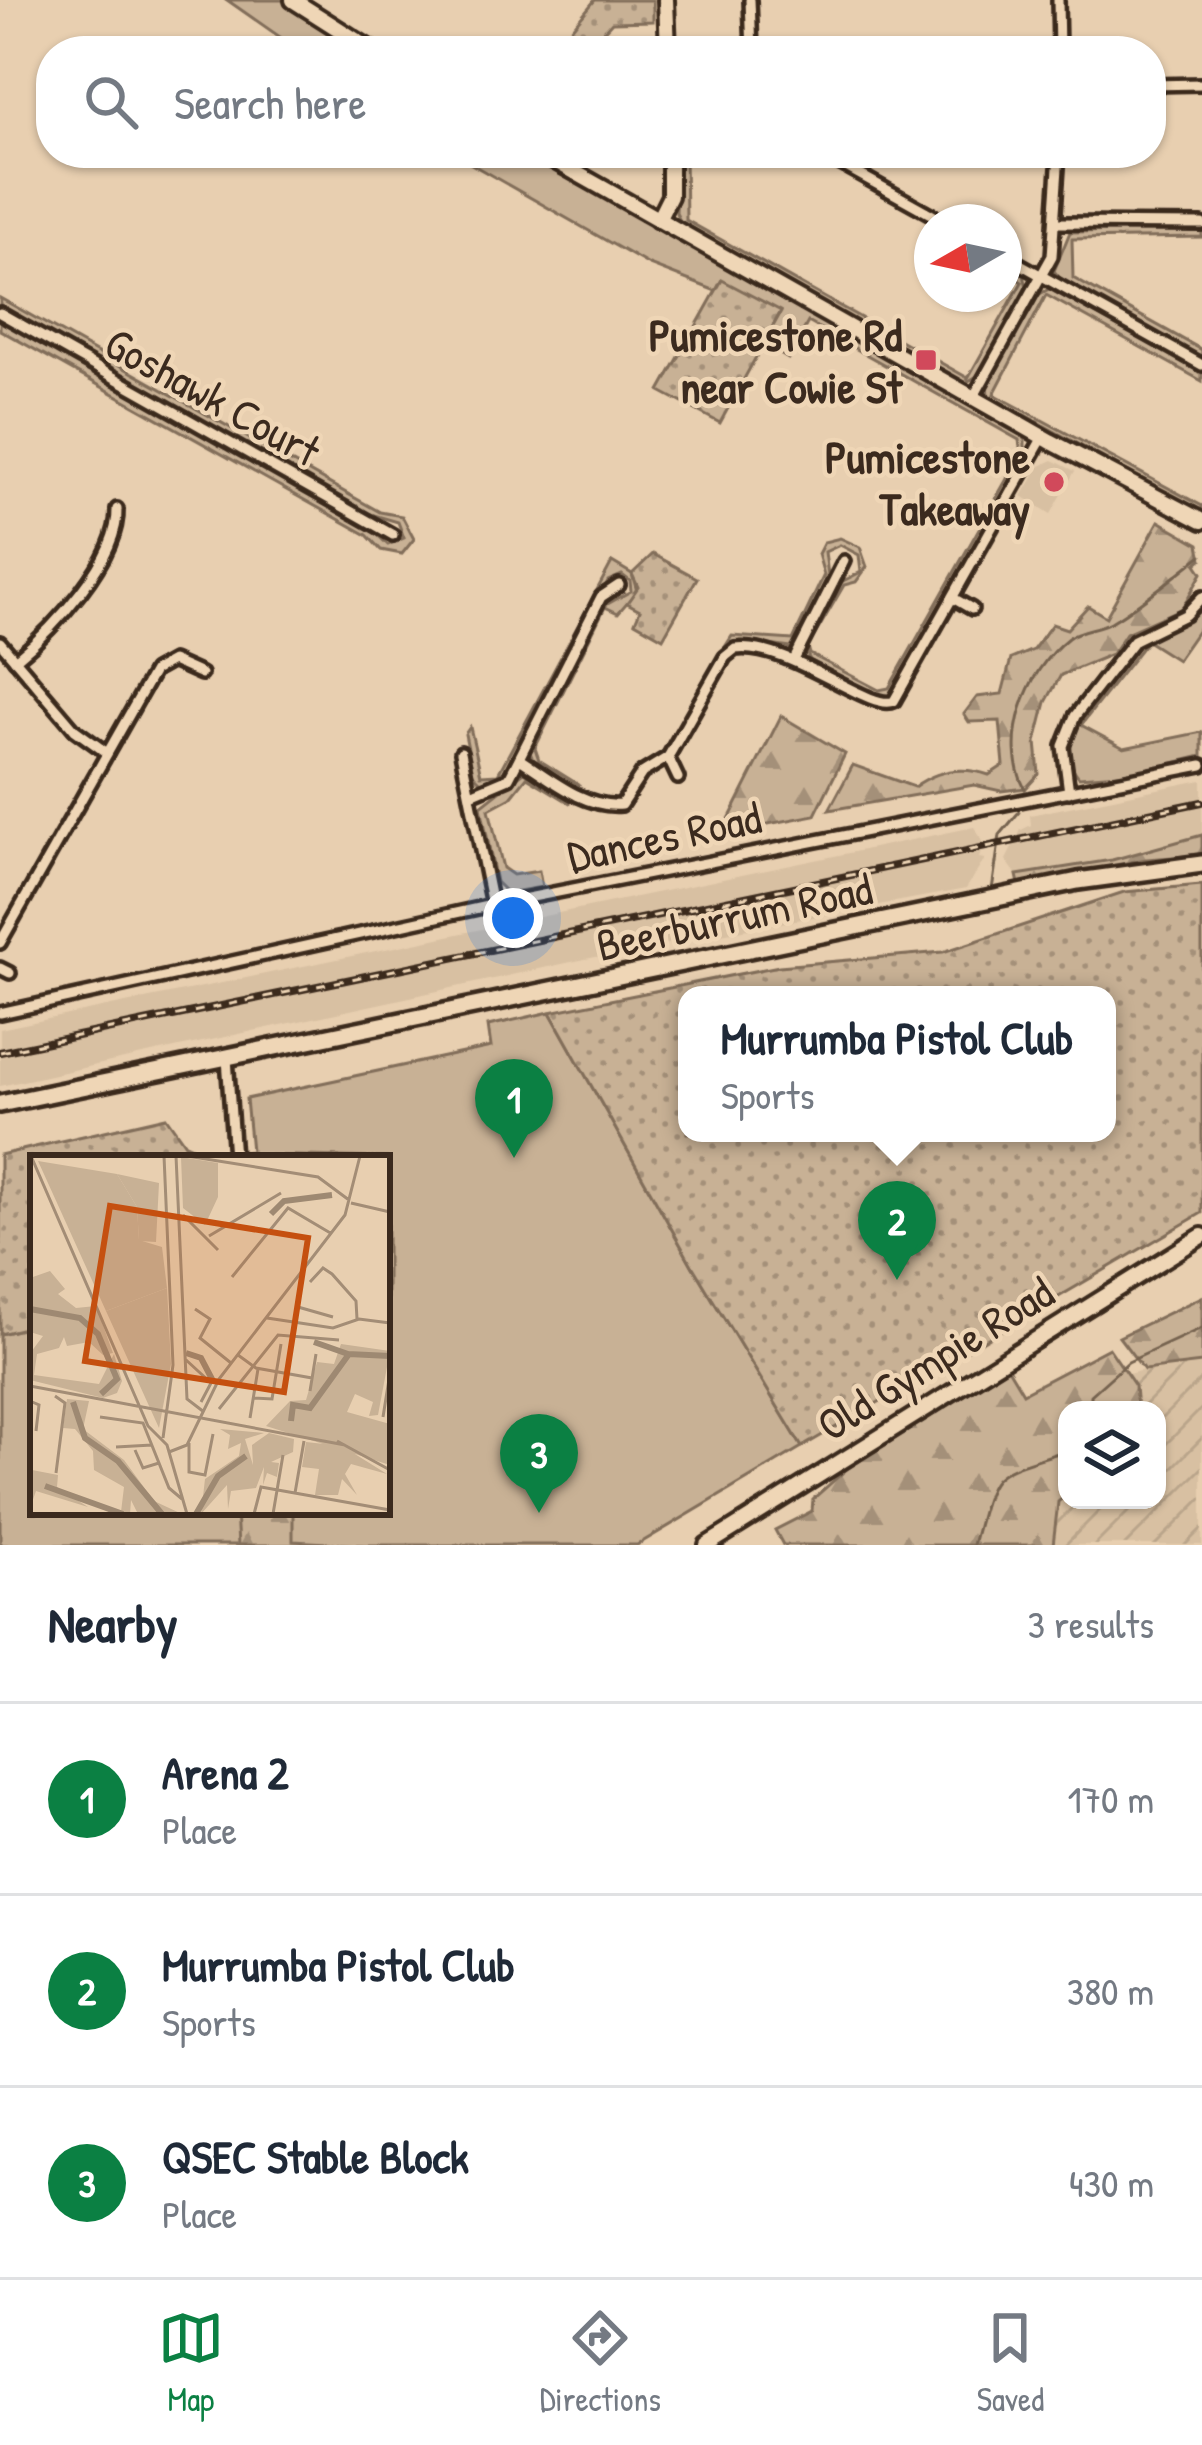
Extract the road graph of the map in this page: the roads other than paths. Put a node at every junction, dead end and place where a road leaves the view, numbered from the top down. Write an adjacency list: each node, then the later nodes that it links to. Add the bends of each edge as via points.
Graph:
1 (292, 0): 5 (main road)
2 (666, 0): 6 (main road)
3 (750, 0): 7 (street)
4 (1058, 0): 8 (street)
5 (349, 36)
6 (667, 36)
7 (751, 36)
8 (1059, 36)
9 (1202, 84): 10 (street)
10 (1166, 85)
11 (568, 168): 16 (main road)
12 (670, 168): 16 (main road, via 670,196)
13 (848, 168): 15 (street)
14 (1059, 168): 17 (street)
15 (914, 205)
16 (658, 220): 23 (main road)
17 (1058, 224): 18 (street); 20 (street)
18 (1202, 224)
19 (1022, 265): 20 (street)
20 (1042, 276): 22 (street); 23 (street)
21 (0, 314): 27 (street, Goshawk Court)
22 (1202, 365)
23 (973, 398): 24 (main road)
24 (1043, 437): 26 (main road); 31 (street)
25 (117, 509): 35 (street, via 70,610)
26 (1202, 521)
27 (393, 535)
28 (844, 561): 34 (street)
29 (620, 585): 40 (street, via 601,597)
30 (1202, 597): 43 (street, via 1185,615 1134,640 1075,716 1063,746)
31 (953, 598): 32 (street); 34 (street, via 887,705)
32 (972, 609)
33 (0, 642): 35 (street)
34 (795, 658): 39 (street, via 730,652)
35 (15, 660): 38 (street, via 75,730)
36 (201, 674): 38 (street, via 172,662 158,666)
37 (461, 752): 44 (street)
38 (107, 753): 47 (street)
39 (668, 757): 40 (street, via 642,773 621,806 575,795); 42 (street)
40 (521, 760): 44 (street, via 500,786)
41 (1202, 765): 43 (street, Dances Road)
42 (678, 778)
43 (1069, 792): 46 (street, Dances Road)
44 (471, 794): 46 (street)
45 (1202, 864): 49 (main road, Beerburrum Road, via 993,899)
46 (492, 905): 48 (street, Dances Road)
47 (0, 943)
48 (0, 1013)
49 (226, 1058): 50 (main road, Beerburrum Road); 51 (street)
50 (0, 1105)
51 (234, 1155)
52 (1202, 1236): 53 (main road, Old Gympie Road)
53 (707, 1545)

